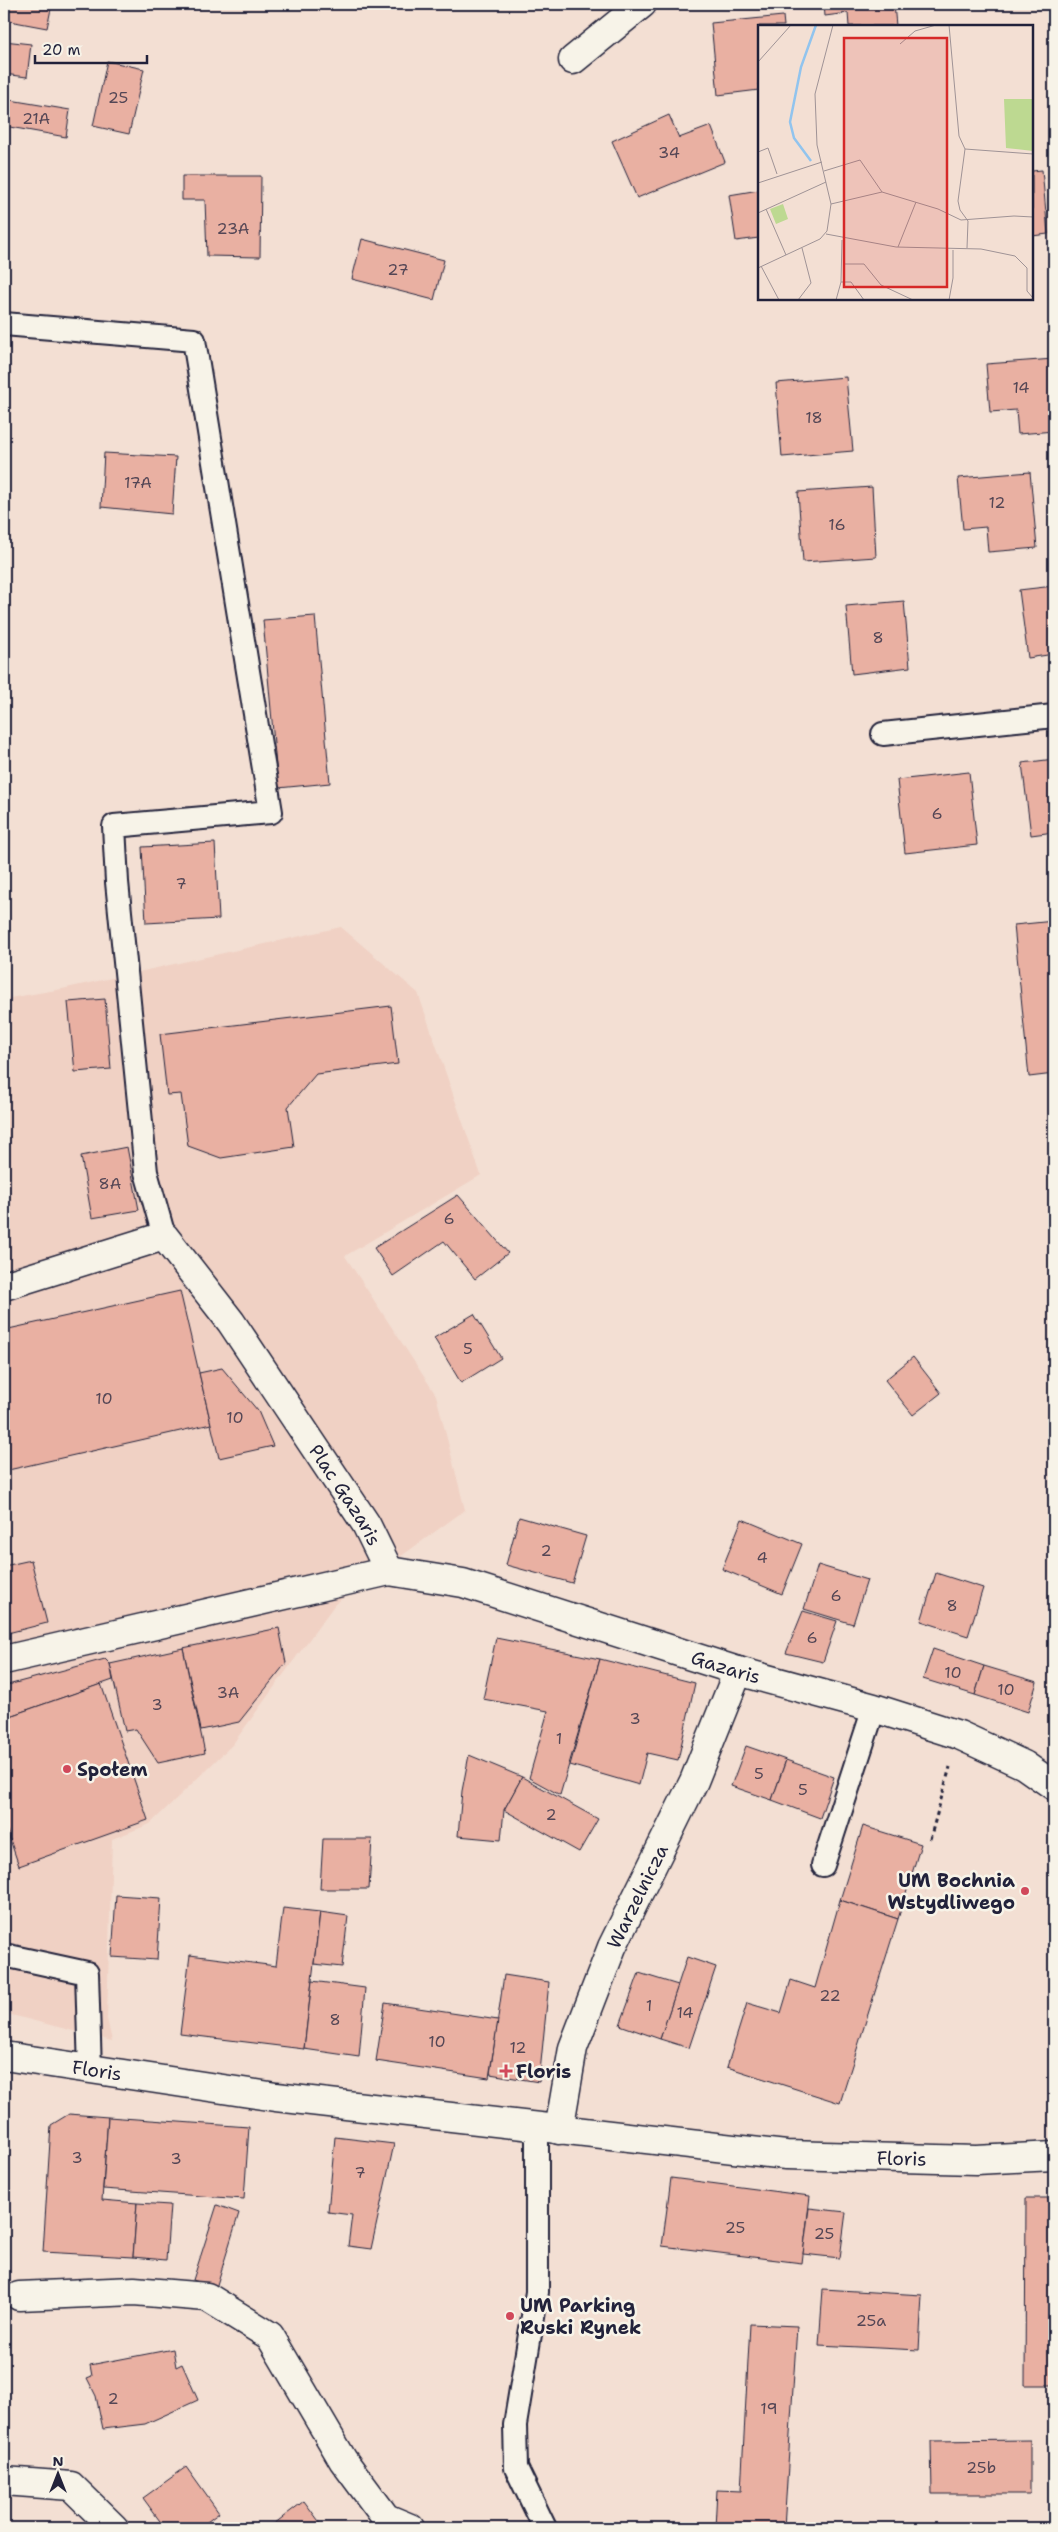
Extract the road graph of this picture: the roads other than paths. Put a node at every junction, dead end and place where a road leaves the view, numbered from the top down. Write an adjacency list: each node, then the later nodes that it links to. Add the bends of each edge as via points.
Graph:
1 (642, 4): 2 (street)
2 (573, 60)
3 (4, 324): 6 (lane, via 194,340 271,812 114,826 146,1172)
4 (1054, 716): 5 (lane)
5 (882, 734)
6 (164, 1236): 7 (street); 8 (street, Plac Gazaris, via 231,1322 366,1524)
7 (4, 1286)
8 (390, 1571): 9 (street, Plac Gazaris); 10 (street, Gazaris, via 463,1583)
9 (4, 1660)
10 (738, 1671): 11 (street, Gazaris); 17 (street, Warzelnicza, via 694,1782 612,1947)
11 (874, 1708): 12 (street, Gazaris, via 959,1735 1024,1765); 13 (lane)
12 (1054, 1786)
13 (823, 1865)
14 (4, 1955): 16 (lane, via 87,1973)
15 (4, 2056): 16 (street, Floris)
16 (90, 2071): 17 (street, Floris)
17 (548, 2129): 18 (street, Floris, via 786,2155 976,2160); 23 (lane, via 536,2292 515,2425 516,2468)
18 (1054, 2156)
19 (18, 2296): 22 (street, via 134,2290 207,2297 270,2336 343,2460 386,2518)
20 (4, 2481): 21 (street, via 71,2486)
21 (114, 2528)
22 (410, 2528)
23 (545, 2528)

